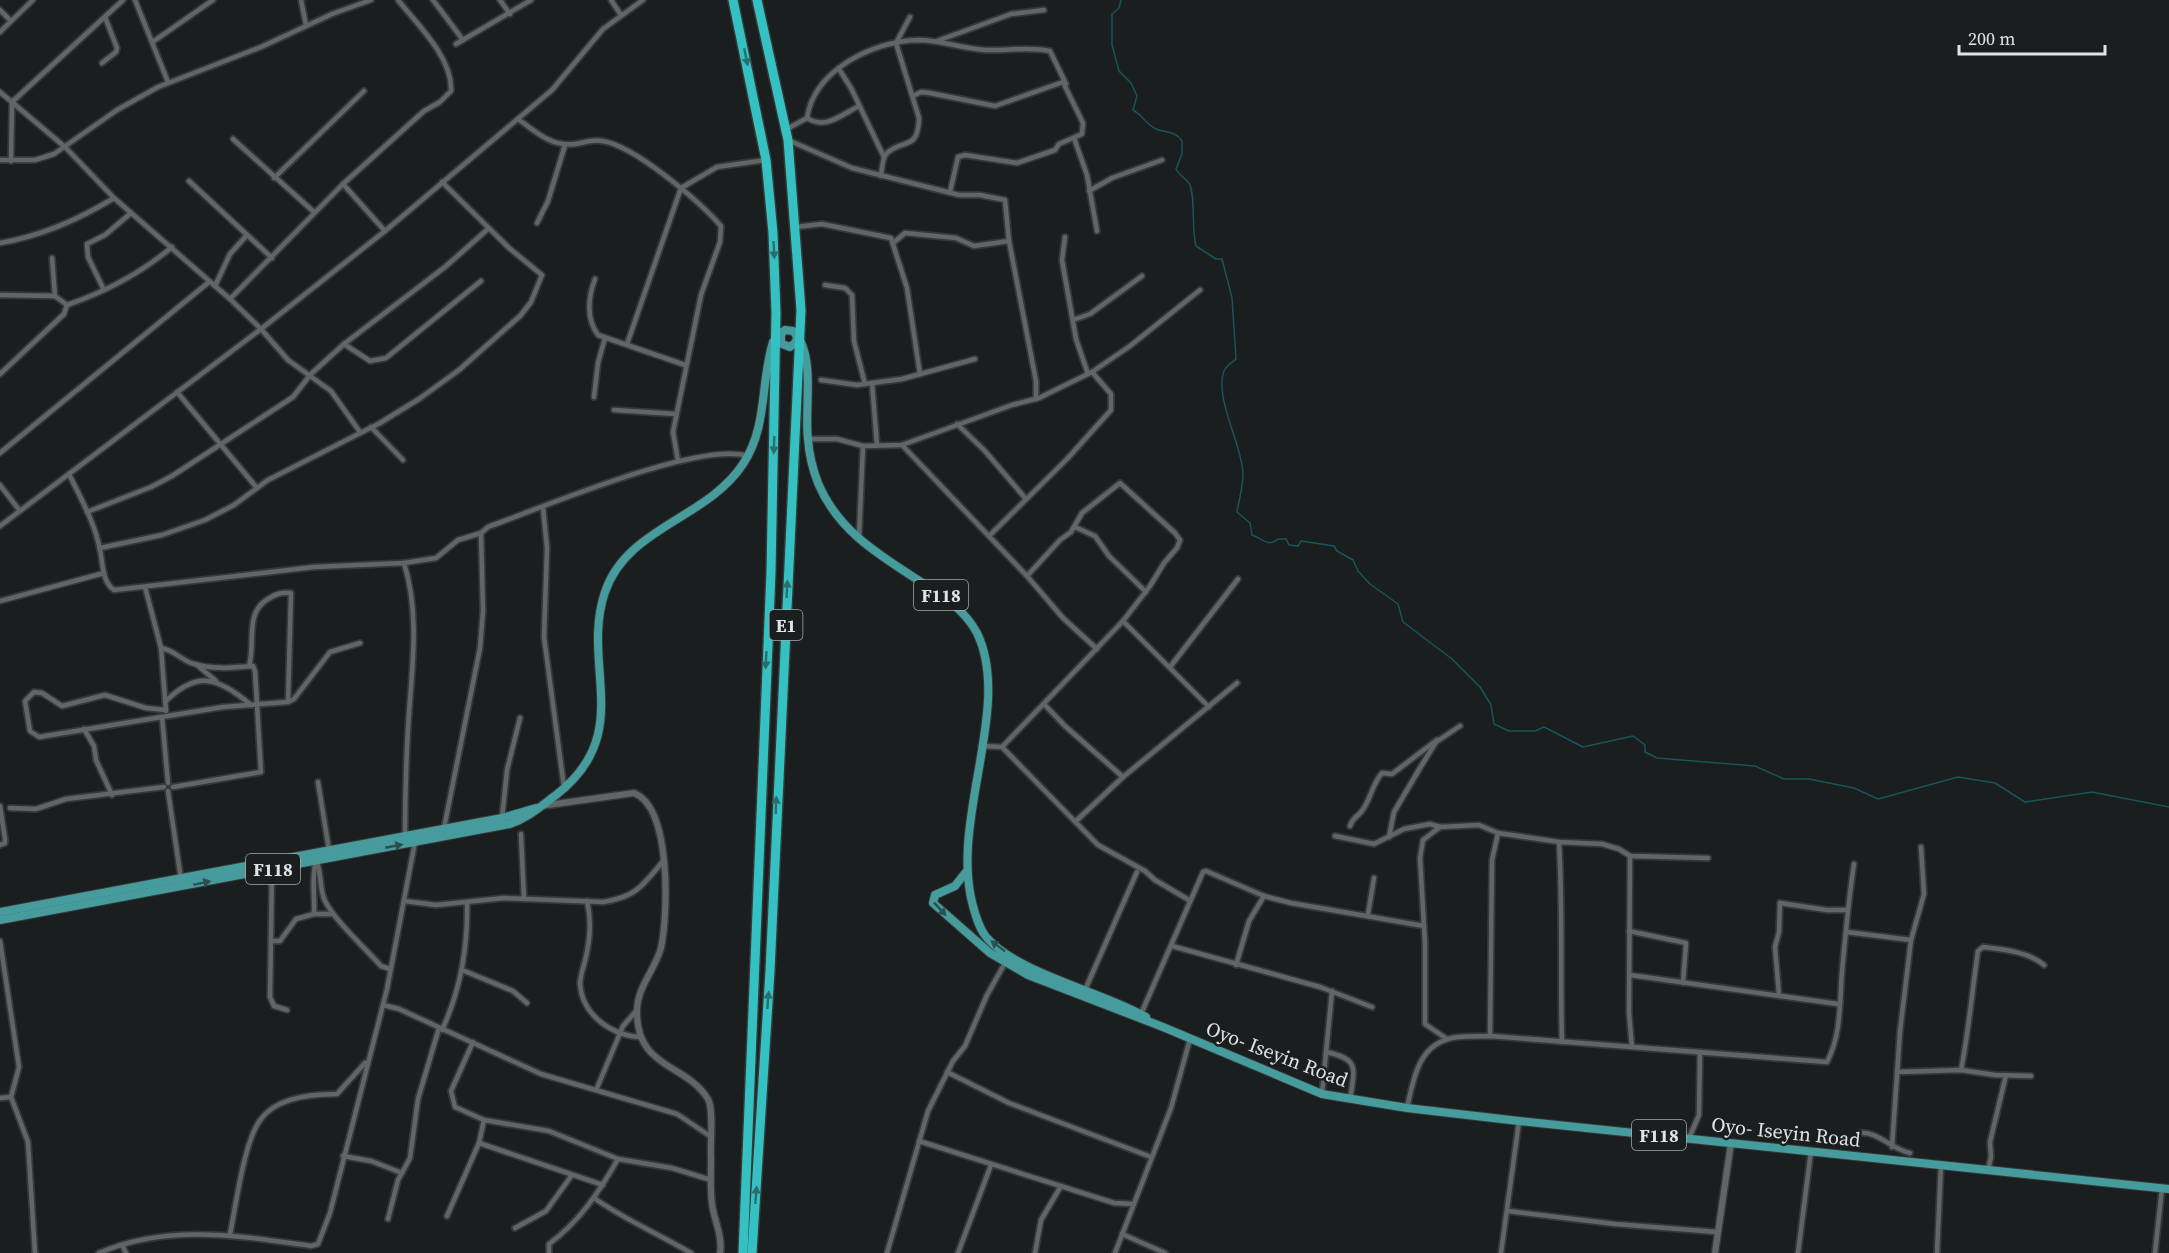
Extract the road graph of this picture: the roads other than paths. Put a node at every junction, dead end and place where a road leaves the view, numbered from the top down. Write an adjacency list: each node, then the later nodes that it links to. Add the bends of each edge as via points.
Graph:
1 (33, 0): 21 (street)
2 (123, 0): 19 (street)
3 (135, 0): 25 (street)
4 (213, 0): 25 (street)
5 (301, 0): 22 (street)
6 (371, 0): 22 (street)
7 (398, 0): 55 (street, via 437,51 448,73 451,91)
8 (432, 0): 24 (street)
9 (500, 0): 17 (street)
10 (531, 0): 17 (street)
11 (611, 0): 18 (street)
12 (643, 0): 18 (street)
13 (733, 0): 48 (highway, E1, one-way to 48)
14 (757, 0): 40 (highway, E1)
15 (0, 10): 21 (street)
16 (1044, 10): 26 (street, via 1011,14)
17 (510, 14): 24 (street)
18 (621, 15): 39 (street, via 587,45 552,90)
19 (105, 17): 29 (street, via 117,48); 36 (street)
20 (910, 17): 27 (street)
21 (11, 21): 23 (street)
22 (306, 26): 31 (street, via 261,48)
23 (0, 32)
24 (463, 40): 28 (street)
25 (154, 41): 31 (street)
26 (937, 41): 27 (street); 32 (street, via 984,50 1034,47 1050,51)
27 (897, 43): 30 (street, via 860,54); 35 (street)
28 (456, 44)
29 (102, 63)
30 (839, 69): 37 (street); 38 (street, via 824,82 808,107)
31 (168, 82): 45 (street, via 117,110)
32 (1066, 84): 35 (street, via 1058,82 995,106 930,93); 41 (street, via 1083,123 1082,134)
33 (364, 91): 52 (street)
34 (0, 92): 36 (street)
35 (913, 96): 46 (street, via 920,118 916,137)
36 (12, 102): 45 (street); 50 (street)
37 (859, 106): 38 (street, via 824,124); 46 (street)
38 (807, 118): 40 (street)
39 (518, 119): 44 (street, via 543,138); 54 (street)
40 (787, 129): 43 (highway, E1)
41 (1074, 138): 57 (street); 58 (street, via 1055,150 1017,163 965,155 958,158)
42 (233, 139): 52 (street)
43 (788, 140): 51 (street, via 831,160); 63 (highway, E1)
44 (565, 145): 56 (street, via 613,143); 62 (street)
45 (65, 147): 50 (street, via 35,160); 59 (street)
46 (884, 158): 51 (street)
47 (0, 160): 50 (street)
48 (766, 160): 56 (street, via 717,167); 90 (highway, E1, one-way to 90)
49 (1162, 160): 57 (street)
50 (11, 161)
51 (881, 176): 58 (street)
52 (274, 178): 60 (street)
53 (189, 181): 67 (street)
54 (442, 182): 64 (street); 65 (street)
55 (343, 184): 60 (street); 65 (street)
56 (681, 188): 92 (street); 94 (street, via 722,230 701,295)
57 (1089, 191): 66 (street)
58 (950, 192): 69 (street, via 1005,200)
59 (114, 198): 61 (street); 70 (street, via 64,225)
60 (314, 212): 74 (street)
61 (131, 213): 72 (street); 81 (street, via 105,235 87,244 88,256)
62 (537, 223)
63 (796, 227): 71 (street, via 822,224 891,238); 90 (highway, E1)
64 (488, 229): 91 (street); 108 (street, via 542,275 531,302 459,370)
65 (385, 231): 88 (street)
66 (1097, 231)
67 (248, 235): 74 (street); 80 (street, via 230,254)
68 (1065, 237): 87 (street, via 1062,260)
69 (1010, 241): 71 (street, via 974,246 956,238 905,233); 104 (street)
70 (0, 243)
71 (893, 243): 98 (street, via 907,288)
72 (172, 247): 78 (street); 81 (street, via 149,266)
73 (52, 258): 84 (street)
74 (272, 258): 85 (street)
75 (1142, 276): 87 (street, via 1099,308)
76 (595, 279): 89 (street, via 588,296 592,328)
77 (481, 281): 91 (street, via 379,361 370,361)
78 (209, 282): 80 (street); 115 (street)
79 (825, 285): 101 (street, via 845,288 852,295 854,341)
80 (215, 286): 85 (street)
81 (104, 290): 86 (street)
82 (1200, 290): 95 (street)
83 (0, 295): 84 (street)
84 (55, 296): 86 (street)
85 (230, 299): 88 (street)
86 (67, 304): 96 (street, via 64,314)
87 (1073, 320): 95 (street)
88 (261, 329): 97 (street, via 288,360); 102 (street)
89 (604, 338): 92 (street); 103 (street)
90 (787, 343): 110 (main road, Oyo- Iseyin Road / F118, via 805,360); 116 (main road, F118, via 761,426); 294 (highway, E1, one-way to 294, via 771,572); 295 (highway, E1, one-way to 90, via 770,970)
91 (344, 344): 97 (street)
92 (627, 344): 94 (street)
93 (975, 359): 98 (street)
94 (685, 365): 106 (street)
95 (1090, 373): 104 (street); 122 (street, via 1111,394 1111,411)
96 (0, 374)
97 (311, 374): 109 (street, via 331,391); 111 (street, via 292,397)
98 (920, 374): 100 (street)
99 (821, 380): 101 (street)
100 (872, 383): 101 (street); 112 (street)
101 (865, 384)
102 (177, 392): 111 (street); 119 (street)
103 (594, 397)
104 (1036, 399): 107 (street)
105 (614, 410): 106 (street)
106 (676, 414): 118 (street, via 673,432)
107 (957, 424): 113 (street); 122 (street)
108 (371, 427): 109 (street); 117 (street)
109 (360, 432): 121 (street)
110 (808, 439): 114 (street, via 837,439); 159 (main road, Oyo- Iseyin Road / F118, via 818,483 842,523 879,556 942,595 968,619 976,633 987,664)
111 (221, 443): 121 (street); 125 (street, via 151,487)
112 (877, 445): 113 (street); 114 (street)
113 (902, 445): 129 (street)
114 (863, 446): 130 (street)
115 (0, 453)
116 (747, 456): 118 (street, via 716,453); 164 (main road, F118, via 734,477 716,494 640,543 613,573 601,607 599,732 583,766)
117 (402, 460)
118 (678, 461): 123 (street)
119 (69, 474): 124 (street); 125 (street)
120 (0, 485): 124 (street)
121 (257, 488): 131 (street, via 234,505 185,528)
122 (1026, 499): 129 (street)
123 (543, 507): 128 (street); 164 (street, via 547,548 544,637)
124 (20, 511): 126 (street)
125 (87, 512): 131 (street)
126 (0, 526)
127 (1074, 527): 134 (street); 137 (street, via 1095,536 1109,556); 137 (street, via 1082,513 1116,484 1124,484 1180,540)
128 (481, 533): 132 (street, via 458,540 436,558); 173 (street, via 480,648)
129 (989, 536): 134 (street)
130 (859, 537)
131 (100, 548): 133 (street)
132 (404, 563): 136 (street, via 314,567); 176 (street, via 413,625 414,674)
133 (104, 573): 136 (street, via 114,590); 138 (street)
134 (1028, 576): 142 (street, via 1063,618)
135 (1238, 579): 145 (street)
136 (145, 587): 141 (street)
137 (1146, 592): 139 (street)
138 (0, 601)
139 (1123, 621): 142 (street); 145 (street)
140 (360, 643): 149 (street, via 330,652)
141 (161, 648): 143 (street); 148 (street)
142 (1097, 649): 150 (street)
143 (195, 663): 144 (street, via 222,669); 147 (street)
144 (249, 666): 149 (street, via 254,611 279,592 291,593); 151 (street, via 255,671)
145 (1170, 667): 152 (street)
146 (1237, 683): 152 (street)
147 (219, 684): 148 (street, via 201,680 185,684); 151 (street)
148 (165, 702): 153 (street)
149 (288, 702): 151 (street)
150 (1044, 704): 160 (street); 161 (street)
151 (253, 705): 154 (street); 163 (street, via 261,772)
152 (1209, 707): 161 (street)
153 (166, 710): 154 (street); 157 (street, via 105,695 62,706 34,692 25,701 33,736)
154 (164, 717): 157 (street); 163 (street)
155 (520, 718): 169 (street, via 507,770)
156 (1460, 726): 158 (street)
157 (84, 729): 165 (street)
158 (1442, 737): 171 (street, via 1392,774 1382,773 1363,811 1353,817); 178 (street, via 1400,799)
159 (981, 746): 160 (street); 190 (main road, Oyo- Iseyin Road / F118)
160 (1002, 747): 170 (street)
161 (1123, 777): 170 (street)
162 (318, 783): 183 (street)
163 (168, 787): 165 (street); 193 (street)
164 (564, 788): 167 (main road, F118)
165 (112, 795): 168 (street, via 66,799 36,809)
166 (0, 806): 181 (street, via 5,832 5,843)
167 (541, 806): 169 (main road, F118); 179 (main road, F118, via 510,824); 187 (street, via 634,793 641,796 651,809)
168 (10, 808)
169 (502, 818): 173 (main road, F118)
170 (1076, 821): 196 (street, via 1098,845)
171 (1350, 826)
172 (1440, 827): 174 (street, via 1479,825); 178 (street, via 1430,824 1404,829); 206 (street, via 1423,840 1420,858)
173 (444, 828): 176 (main road, F118)
174 (1498, 832): 180 (street); 233 (street, via 1492,860)
175 (521, 834): 195 (street)
176 (405, 835): 183 (main road, F118)
177 (1335, 836): 178 (street, via 1374,844)
178 (1389, 837)
179 (415, 842): 185 (main road, F118, one-way to 179); 197 (street)
180 (1559, 842): 184 (street, via 1602,844); 238 (street)
181 (0, 845)
182 (1921, 847): 209 (street, via 1924,894)
183 (329, 850): 185 (main road, F118)
184 (1630, 856): 186 (street); 207 (street)
185 (315, 857): 189 (main road, F118); 193 (main road, F118); 202 (street); 203 (street, via 322,893)
186 (1708, 858)
187 (664, 860): 199 (street, via 632,896); 228 (street, via 666,900 661,943)
188 (1854, 864): 200 (street)
189 (272, 869): 205 (main road, F118, one-way to 189); 211 (street)
190 (966, 872): 213 (main road, Oyo- Iseyin Road / F118, one-way to 213, via 955,886 935,895 933,903); 220 (main road, Oyo- Iseyin Road / F118, one-way to 190, via 1024,963 988,939 975,916)
191 (1137, 872): 220 (street)
192 (1374, 878): 204 (street)
193 (181, 879): 201 (main road, F118)
194 (1264, 896): 196 (street, via 1206,871); 204 (street); 214 (street, via 1249,921)
195 (524, 899): 198 (street); 199 (street)
196 (1190, 900): 212 (street)
197 (404, 901): 198 (street, via 436,905); 216 (street)
198 (467, 902): 217 (street, via 467,944)
199 (587, 902): 232 (street, via 591,922 580,983 592,1014)
200 (1847, 910): 208 (street); 222 (street, via 1780,903 1775,947)
201 (0, 912)
202 (314, 914): 203 (street); 211 (street, via 296,919 280,941)
203 (332, 914): 216 (street, via 381,966)
204 (1368, 914): 206 (street)
205 (0, 920)
206 (1424, 926): 236 (street, via 1425,1024)
207 (1629, 931): 218 (street); 219 (street, via 1686,944)
208 (1847, 932): 209 (street); 224 (street)
209 (1911, 940): 245 (street)
210 (0, 941): 250 (street, via 19,1067)
211 (271, 941): 227 (street, via 270,997 274,1006)
212 (1172, 946): 214 (street); 229 (street)
213 (1005, 963): 230 (main road, Oyo- Iseyin Road / F118); 244 (street, via 965,1046)
214 (1236, 965): 221 (street)
215 (2044, 965): 243 (street, via 2029,956 1994,948 1983,946 1978,951)
216 (390, 969): 225 (street)
217 (462, 970): 223 (street, via 513,991); 231 (street)
218 (1630, 975): 219 (street); 239 (street)
219 (1683, 983): 222 (street)
220 (1086, 990): 229 (main road, Oyo- Iseyin Road / F118)
221 (1332, 991): 226 (street); 240 (street)
222 (1779, 995): 224 (street)
223 (527, 1003)
224 (1839, 1004): 241 (street, via 1834,1048 1827,1062)
225 (382, 1005): 231 (street); 242 (street)
226 (1372, 1007)
227 (286, 1010)
228 (637, 1010): 232 (street); 234 (street)
229 (1141, 1014): 230 (main road, Oyo- Iseyin Road / F118)
230 (1163, 1027): 235 (main road, Oyo- Iseyin Road / F118)
231 (441, 1029): 237 (street); 271 (street, via 418,1099 412,1149)
232 (620, 1034): 234 (street); 248 (street)
233 (1490, 1036): 236 (street); 238 (street)
234 (641, 1037): 257 (street, via 657,1058 708,1098)
235 (1190, 1039): 249 (main road, Oyo- Iseyin Road / F118); 266 (street, via 1171,1108)
236 (1447, 1039): 253 (street, via 1432,1048 1418,1065)
237 (473, 1042): 248 (street, via 541,1074); 254 (street, via 451,1091 452,1099 454,1107)
238 (1562, 1042): 239 (street)
239 (1632, 1047): 241 (street)
240 (1326, 1052): 249 (street); 252 (street, via 1351,1060 1353,1082)
241 (1700, 1052): 258 (street, via 1699,1115)
242 (367, 1061): 265 (street); 284 (street, via 337,1094 307,1096 284,1103 261,1118 248,1150)
243 (1961, 1070): 245 (street); 246 (street)
244 (947, 1072): 259 (street); 266 (street, via 1010,1103)
245 (1897, 1072): 262 (street)
246 (2006, 1075): 247 (street); 270 (street, via 1990,1142)
247 (2031, 1076)
248 (597, 1088): 257 (street, via 677,1114)
249 (1322, 1094): 252 (main road, Oyo- Iseyin Road / F118)
250 (11, 1097): 251 (street); 288 (street, via 28,1142)
251 (0, 1098)
252 (1349, 1100): 253 (main road, Oyo- Iseyin Road / F118)
253 (1407, 1108): 255 (main road, Oyo- Iseyin Road / F118)
254 (484, 1120): 260 (street); 267 (street, via 549,1131)
255 (1519, 1121): 258 (main road, Oyo- Iseyin Road / F118); 279 (street)
256 (1859, 1133): 262 (street, via 1875,1135)
257 (710, 1136): 273 (street)
258 (1689, 1138): 261 (main road, Oyo- Iseyin Road / F118)
259 (919, 1141): 268 (street); 296 (street)
260 (479, 1143): 272 (street); 280 (street)
261 (1731, 1143): 263 (main road, Oyo- Iseyin Road / F118); 283 (street)
262 (1892, 1147): 264 (street)
263 (1811, 1151): 269 (main road, Oyo- Iseyin Road / F118); 303 (street)
264 (1910, 1153)
265 (343, 1156): 271 (street); 284 (street, via 330,1213 315,1246)
266 (1151, 1157): 278 (street)
267 (618, 1159): 273 (street, via 672,1168); 274 (street)
268 (991, 1165): 275 (street); 297 (street)
269 (1941, 1165): 270 (main road, Oyo- Iseyin Road / F118); 304 (street)
270 (1988, 1170): 276 (main road, Oyo- Iseyin Road / F118)
271 (402, 1173): 281 (street)
272 (572, 1175): 274 (street); 282 (street, via 546,1211)
273 (711, 1180): 293 (street)
274 (603, 1185): 277 (street)
275 (1061, 1186): 278 (street, via 1114,1203); 298 (street, via 1041,1220)
276 (2165, 1188): 305 (street)
277 (594, 1198): 287 (street); 291 (street, via 571,1228 549,1244)
278 (1133, 1204): 285 (street)
279 (1508, 1211): 283 (street); 301 (street)
280 (447, 1216)
281 (388, 1219)
282 (515, 1228)
283 (1717, 1233): 302 (street)
284 (230, 1234): 286 (street, via 181,1234)
285 (1122, 1234): 299 (street); 300 (street)
286 (122, 1245): 289 (street); 290 (street)
287 (681, 1250): 292 (street)
288 (35, 1253)
289 (99, 1253)
290 (126, 1253)
291 (549, 1253)
292 (691, 1253)
293 (720, 1253)
294 (743, 1253)
295 (752, 1253)
296 (887, 1253)
297 (958, 1253)
298 (1035, 1253)
299 (1115, 1253)
300 (1165, 1253)
301 (1501, 1253)
302 (1715, 1253)
303 (1798, 1253)
304 (1937, 1253)
305 (2155, 1253)

